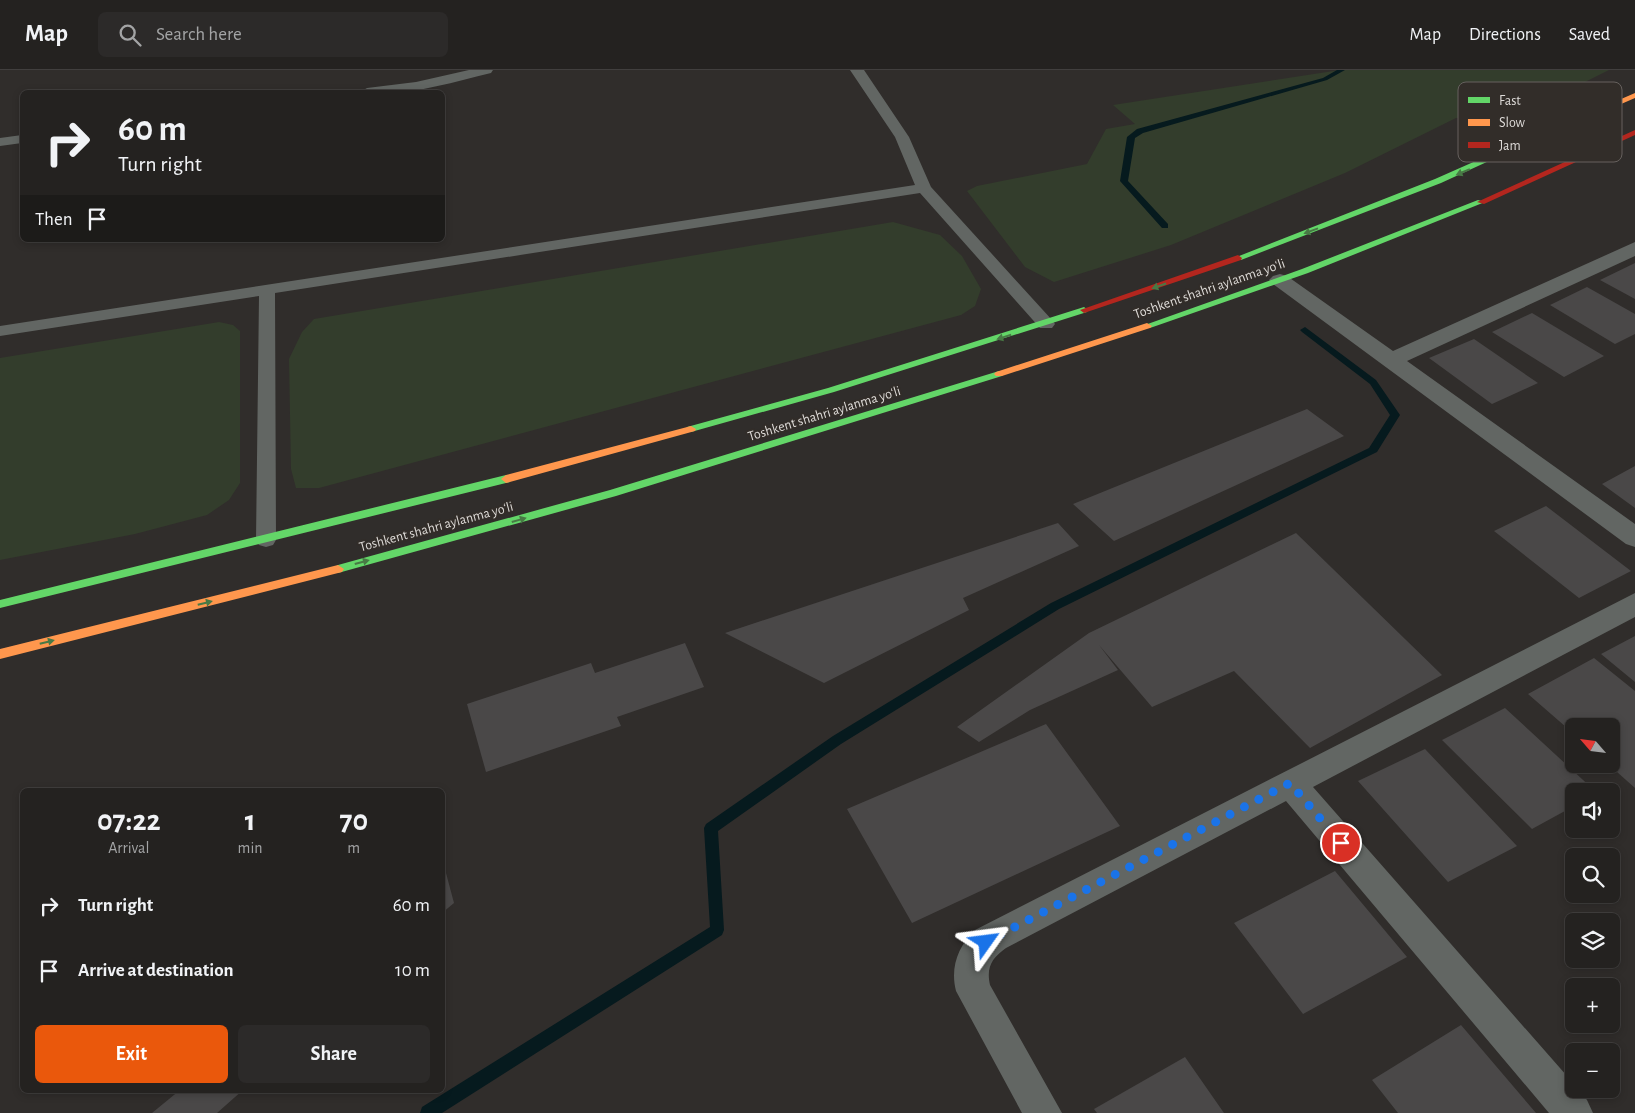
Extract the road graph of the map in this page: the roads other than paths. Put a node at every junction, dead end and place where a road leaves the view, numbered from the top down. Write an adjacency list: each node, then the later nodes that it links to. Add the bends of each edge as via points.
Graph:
1 (486, 70): 3 (lane)
2 (857, 70): 13 (lane, via 902,137)
3 (383, 90)
4 (1635, 95): 5 (highway, Toshkent shahri aylanma yoʻli)
5 (1622, 101)
6 (1635, 132): 7 (highway, Toshkent shahri aylanma yoʻli)
7 (1622, 137)
8 (20, 139): 9 (lane)
9 (0, 142)
10 (1484, 162): 12 (highway); 17 (highway, Toshkent shahri aylanma yoʻli, one-way to 17, via 1342,220)
11 (1561, 162): 15 (highway, Toshkent shahri aylanma yoʻli, via 1388,239)
12 (1499, 164)
13 (924, 188): 16 (lane); 17 (lane)
14 (1635, 248): 19 (street)
15 (1280, 280): 19 (street); 24 (highway, Toshkent shahri aylanma yoʻli, one-way to 15, via 258,590 711,464)
16 (267, 290): 18 (lane); 21 (lane)
17 (1050, 327): 21 (highway, Toshkent shahri aylanma yoʻli, one-way to 21, via 683,434)
18 (0, 331)
19 (1391, 360): 20 (street)
20 (1635, 537)
21 (266, 540): 22 (highway, Toshkent shahri aylanma yoʻli)
22 (0, 604)
23 (1635, 604): 25 (street)
24 (0, 654)
25 (1290, 783): 26 (street, via 994,936 980,949 971,964 974,991); 27 (street)
26 (1043, 1113)
27 (1574, 1113)

